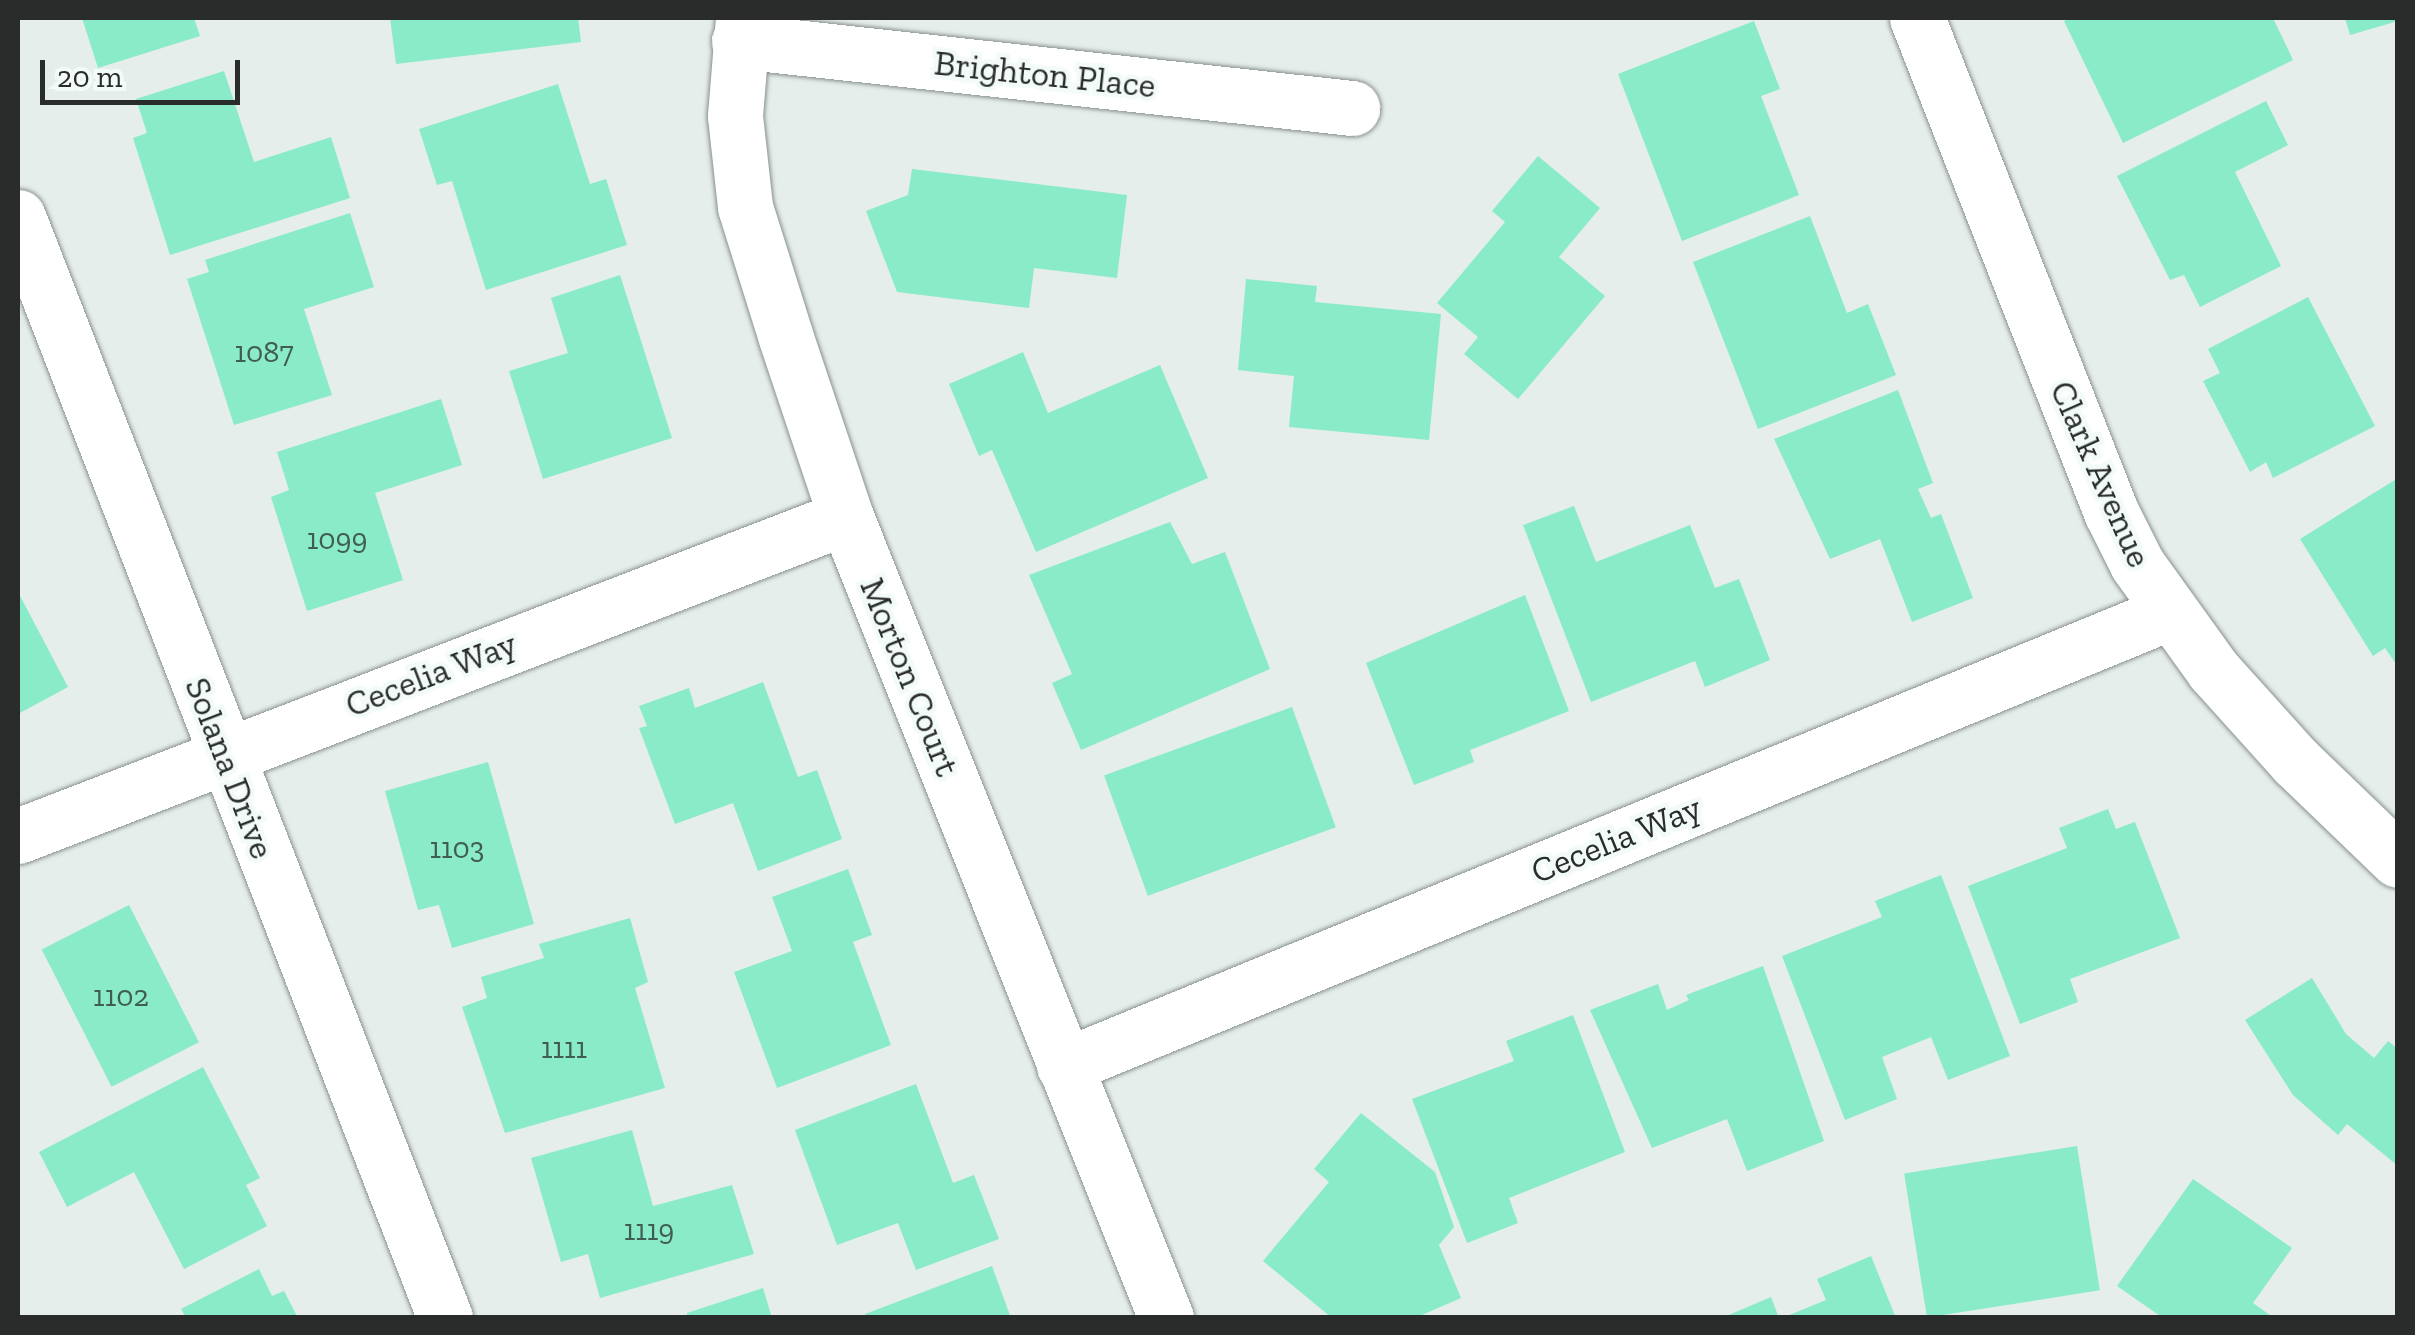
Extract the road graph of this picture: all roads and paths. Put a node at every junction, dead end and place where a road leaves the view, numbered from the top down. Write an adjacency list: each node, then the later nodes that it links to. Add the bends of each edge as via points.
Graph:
1 (1917, 18): 6 (street, Clark Avenue, via 2110,512)
2 (741, 29): 3 (street, Brighton Place); 5 (street, Morton Court, via 735,116 745,207)
3 (1352, 108)
4 (18, 217): 7 (street, Solana Drive)
5 (846, 516): 7 (street, Cecelia Way); 10 (street, Morton Court)
6 (2168, 614): 9 (street, Clark Avenue, via 2296,762); 10 (street, Cecelia Way)
7 (223, 752): 8 (street, Cecelia Way); 11 (street, Solana Drive)
8 (18, 836)
9 (2398, 860)
10 (1064, 1066): 12 (street, Morton Court)
11 (445, 1318)
12 (1166, 1318)

